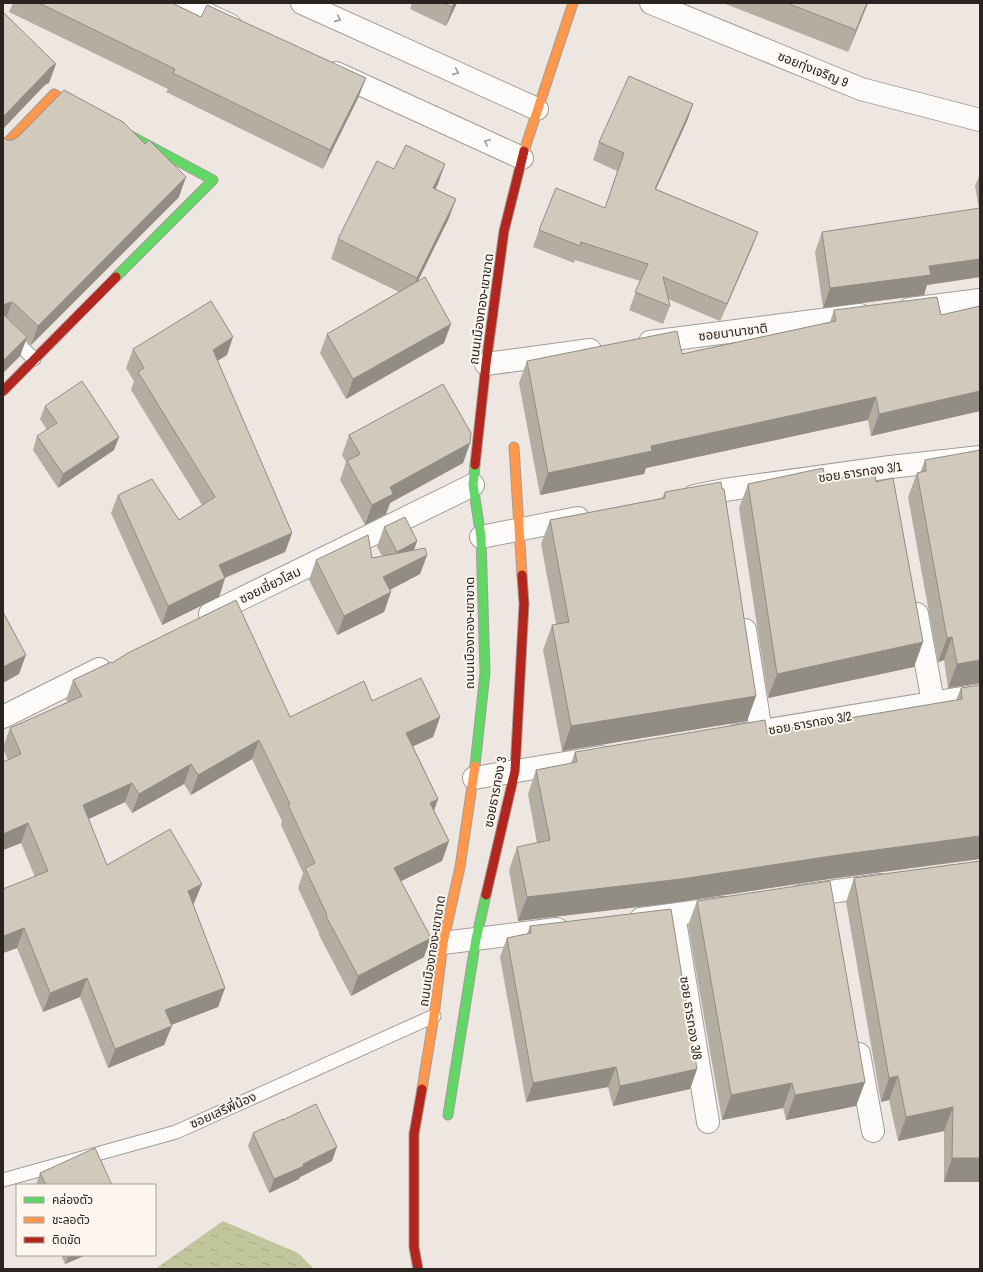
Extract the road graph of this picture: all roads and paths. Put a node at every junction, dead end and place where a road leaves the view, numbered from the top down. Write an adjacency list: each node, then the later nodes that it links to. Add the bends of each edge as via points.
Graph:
1 (183, 3): 5 (street)
2 (302, 3): 7 (street, one-way to 7)
3 (573, 3): 7 (street, ถนนเมืองทอง-เขาขาด)
4 (651, 3): 9 (street, ซอยทุ่งเจริญ 9, via 861,89)
5 (248, 33)
6 (320, 66): 12 (street, one-way to 6)
7 (537, 109): 12 (street, ถนนเมืองทอง-เขาขาด)
8 (96, 117): 11 (street, via 54,94)
9 (980, 120)
10 (109, 124): 15 (street, via 213,180)
11 (3, 147)
12 (522, 158): 16 (street, ถนนเมืองทอง-เขาขาด, via 504,231)
13 (980, 300): 16 (street, ซอยนานาชาติ)
14 (3, 329): 15 (lane)
15 (34, 359): 17 (street)
16 (486, 364): 20 (street, ถนนเมืองทอง-เขาขาด)
17 (3, 391)
18 (514, 447): 23 (street, ซอยธารทอง 3)
19 (980, 457): 21 (street, ซอย ธารทอง 3/1, via 891,475 725,498)
20 (473, 485): 24 (street, ถนนเมืองทอง-เขาขาด); 27 (street, ซอยเชี่ยวโสม)
21 (677, 499)
22 (599, 514): 23 (street)
23 (518, 530): 24 (street); 35 (street, ซอยธารทอง 3, via 524,604)
24 (481, 537): 36 (street, ถนนเมืองทอง-เขาขาด, via 485,673)
25 (913, 593): 30 (street)
26 (742, 607): 32 (street)
27 (195, 622)
28 (117, 660): 31 (street)
29 (980, 695): 30 (street, ซอย ธารทอง 3/2)
30 (933, 702): 32 (street, ซอย ธารทอง 3/2)
31 (3, 717)
32 (761, 732): 33 (street, ซอย ธารทอง 3/2)
33 (722, 738)
34 (621, 754): 35 (street)
35 (515, 771): 36 (street); 45 (street, ซอยธารทอง 3)
36 (474, 778): 46 (street, ถนนเมืองทอง-เขาขาด, via 460,867)
37 (902, 882): 38 (street)
38 (831, 891): 39 (street); 41 (street)
39 (784, 898)
40 (745, 904): 42 (street)
41 (835, 914)
42 (674, 915): 43 (street); 50 (street, ซอย ธารทอง 3/8)
43 (619, 922)
44 (579, 927): 45 (street)
45 (476, 939): 46 (street); 49 (street, ซอยธารทอง 3)
46 (444, 943): 47 (street, ถนนเมืองทอง-เขาขาด)
47 (434, 1016): 52 (lane, ซอยเสรีพี่น้อง, via 176,1132); 53 (street, ถนนเมืองทอง-เขาขาด, via 414,1134 414,1247)
48 (856, 1038): 51 (street)
49 (448, 1115)
50 (708, 1122)
51 (873, 1131)
52 (3, 1180)
53 (418, 1269)

